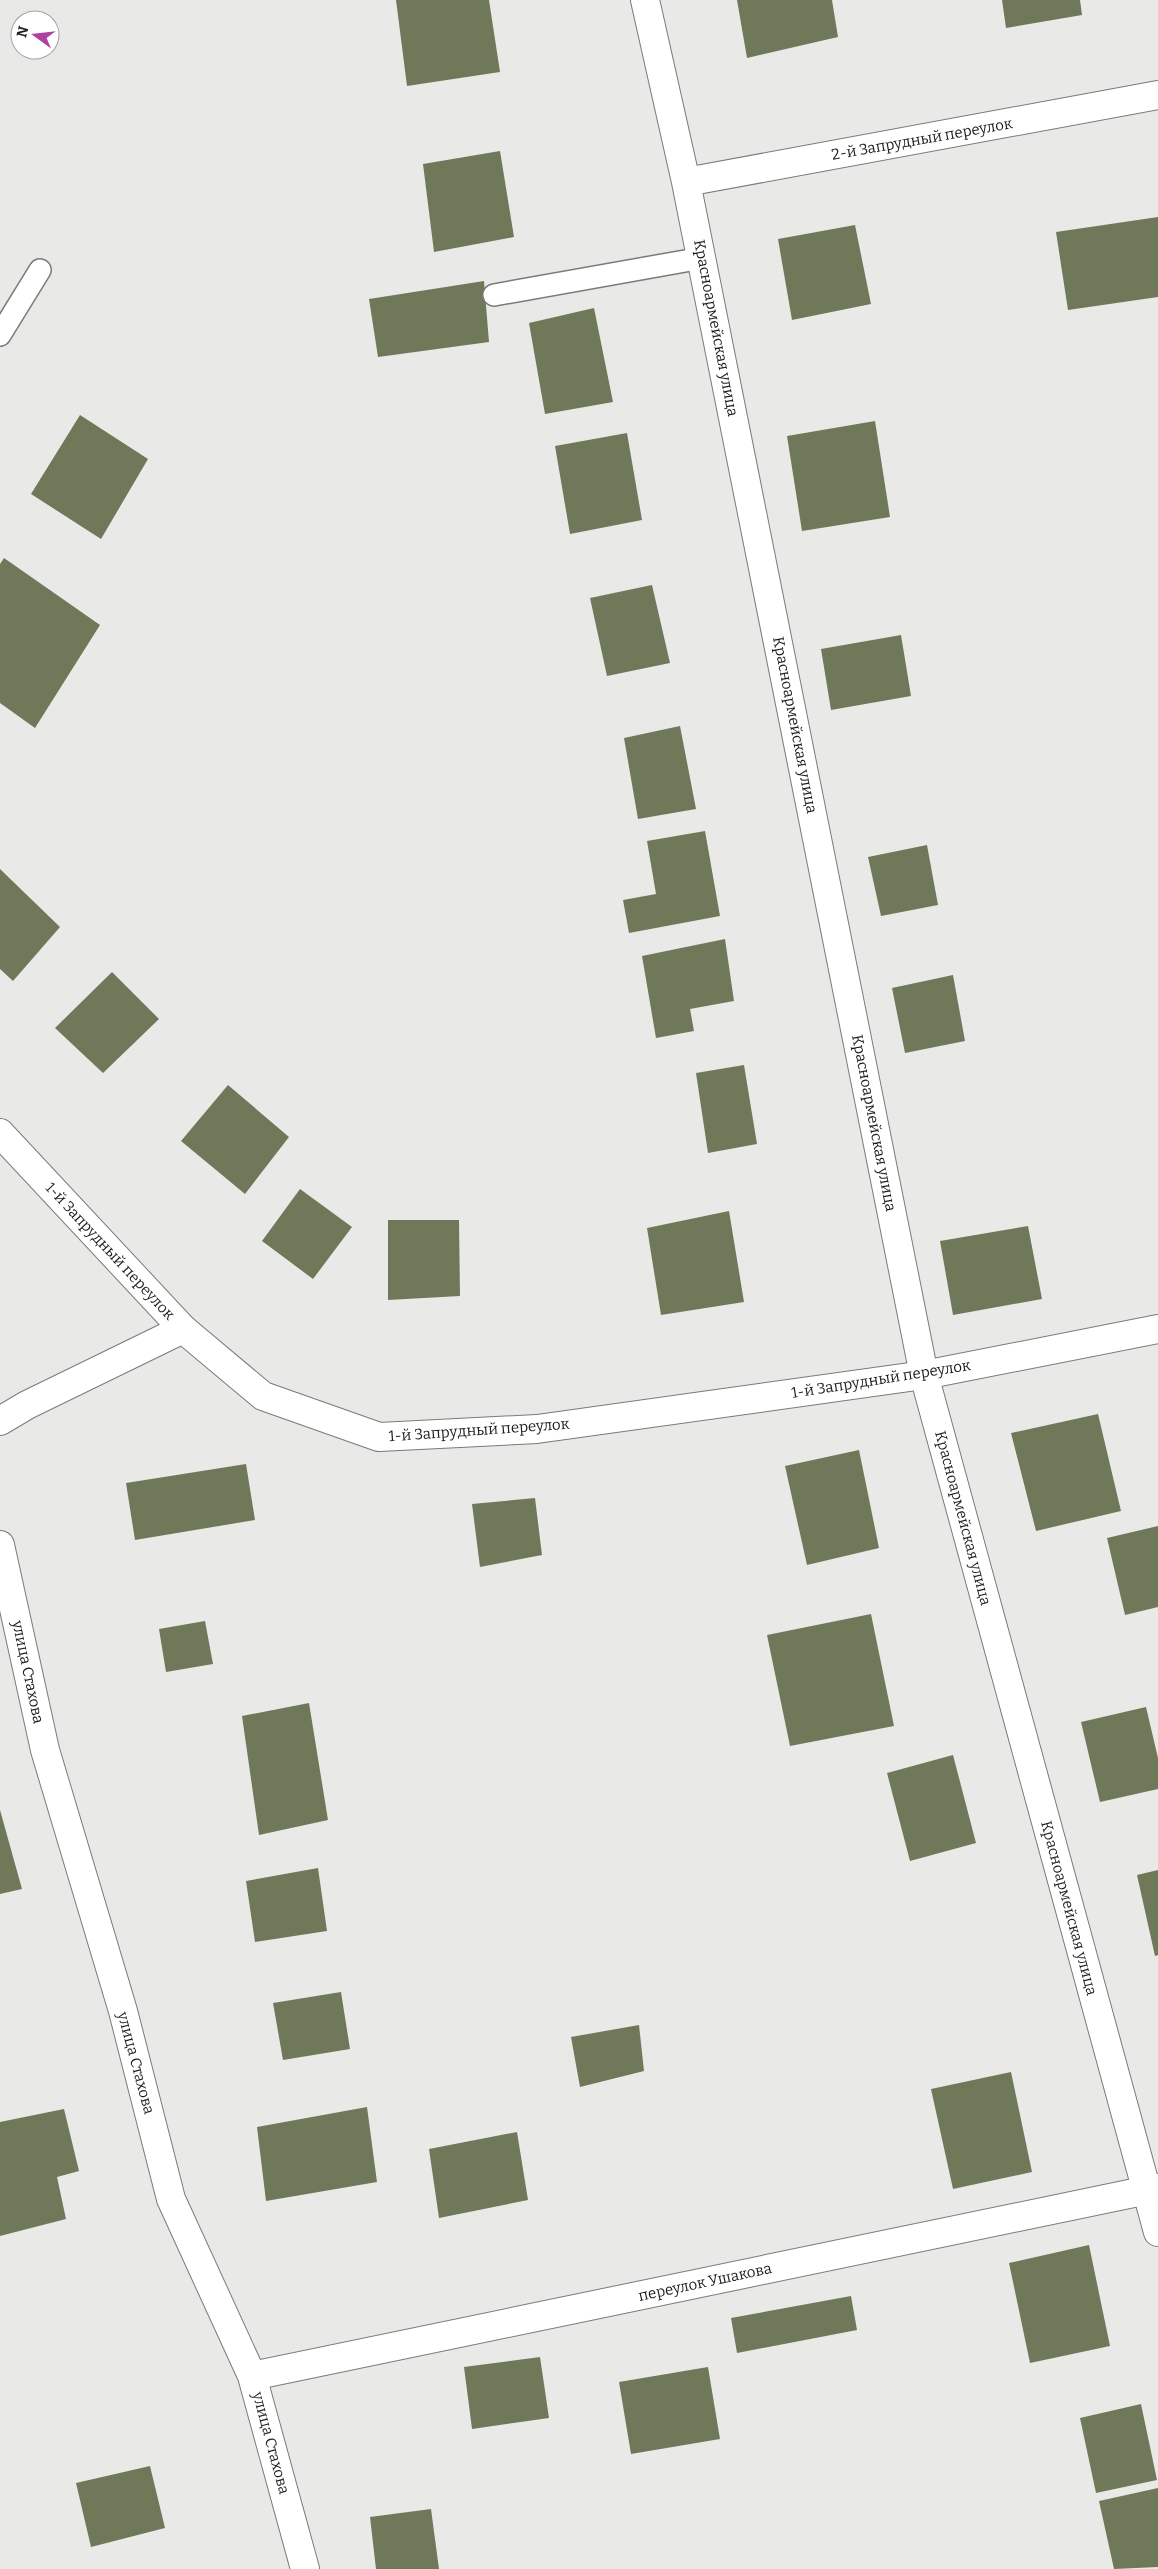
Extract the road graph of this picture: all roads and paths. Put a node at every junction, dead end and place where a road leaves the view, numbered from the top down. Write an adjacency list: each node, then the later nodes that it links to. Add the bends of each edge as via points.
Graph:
1 (644, 0): 3 (street, Красноармейская улица)
2 (1158, 95): 3 (street, 2-й Запрудный переулок)
3 (686, 182): 4 (street, Красноармейская улица)
4 (702, 258): 6 (lane); 11 (street, Красноармейская улица)
5 (40, 270): 7 (lane)
6 (494, 295)
7 (0, 335)
8 (0, 1132): 10 (street, 1-й Запрудный переулок)
9 (1158, 1329): 11 (street, 1-й Запрудный переулок)
10 (183, 1330): 11 (street, 1-й Запрудный переулок, via 263,1396 379,1436 537,1429); 12 (street)
11 (924, 1374): 14 (street, Красноармейская улица)
12 (0, 1421)
13 (0, 1545): 16 (street, улица Стахова, via 45,1750 123,2011 171,2199)
14 (1152, 2189): 15 (street, Красноармейская улица); 16 (street, переулок Ушакова)
15 (1158, 2232)
16 (252, 2376): 17 (street, улица Стахова)
17 (305, 2569)

